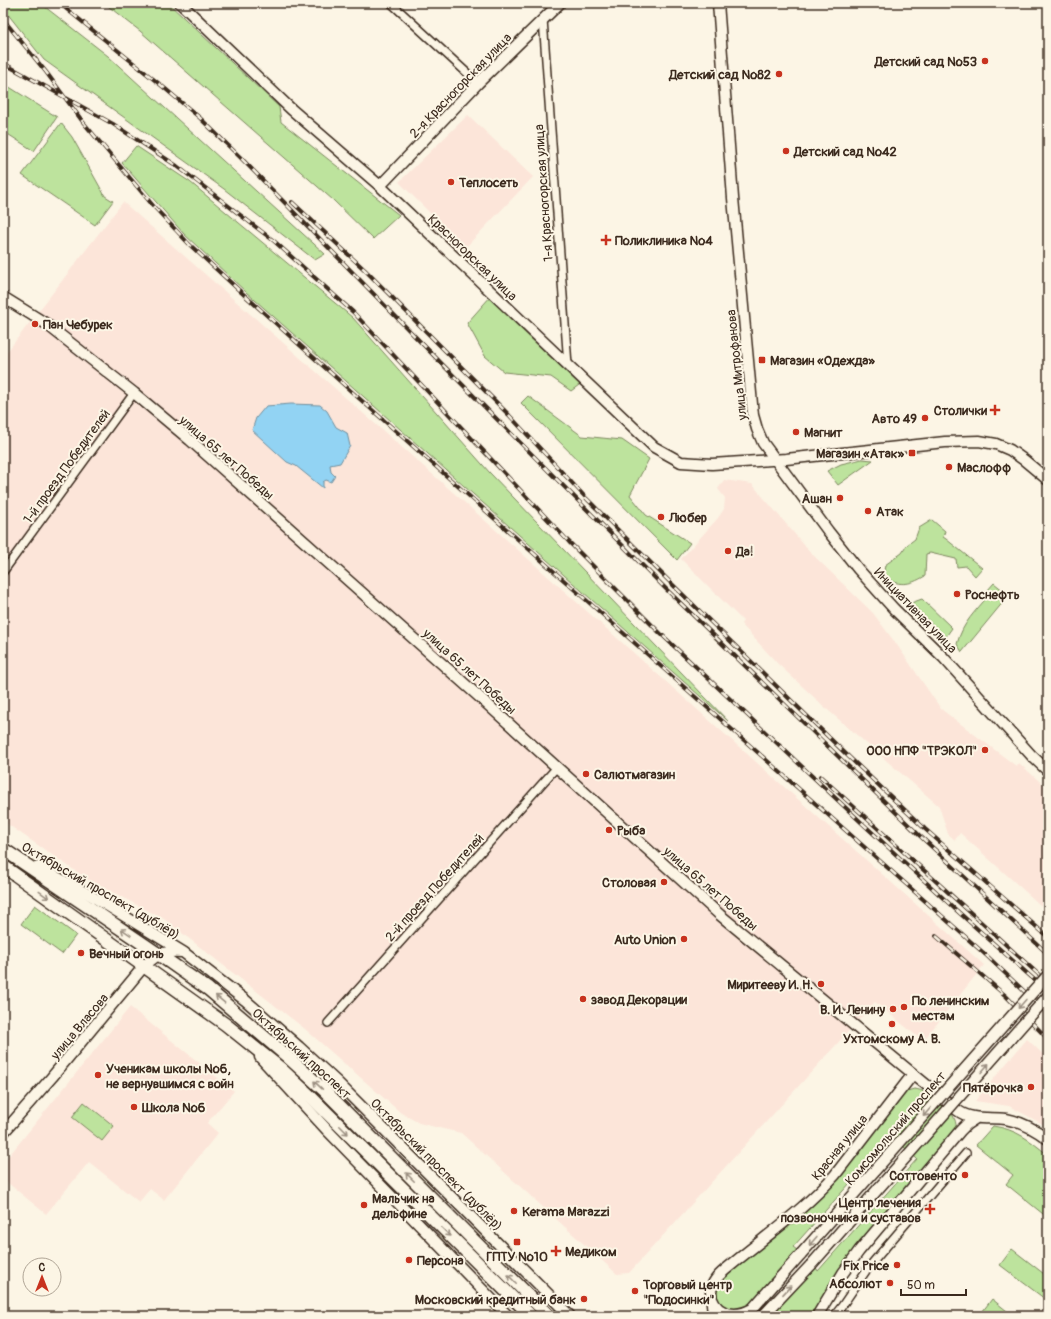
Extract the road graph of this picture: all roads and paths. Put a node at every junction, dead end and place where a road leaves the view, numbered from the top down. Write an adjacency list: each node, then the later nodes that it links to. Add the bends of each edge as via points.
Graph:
1 (180, 3): 7 (main road, Красногорская улица, via 291,109)
2 (391, 3): 6 (street)
3 (560, 3): 5 (main road, 2-я Красногорская улица)
4 (718, 3): 11 (main road, улица Митрофанова, via 753,415 763,443)
5 (543, 19): 6 (main road, 2-я Красногорская улица); 9 (street, 1-я Красногорская улица)
6 (478, 83): 7 (main road, 2-я Красногорская улица)
7 (380, 186): 9 (main road, Красногорская улица)
8 (3, 297): 10 (main road, улица 65 лет Победы, via 45,323)
9 (568, 365): 11 (main road, Красногорская улица, via 654,447 681,462 712,464)
10 (134, 393): 13 (street, 1-й проезд Победителей); 14 (main road, улица 65 лет Победы, via 412,636)
11 (775, 459): 12 (main road, via 979,441 1010,450); 15 (main road, Инициативная улица, via 858,569)
12 (1048, 480)
13 (3, 572)
14 (557, 767): 23 (street, 2-й проезд Победителей); 25 (main road, улица 65 лет Победы, via 720,915)
15 (1048, 771)
16 (3, 849): 18 (main road, Октябрьский проспект (дублёр), via 90,895); 19 (main road, Октябрьский проспект, one-way to 16)
17 (3, 866): 20 (main road, Октябрьский проспект, one-way to 20)
18 (183, 952): 19 (main road, via 170,951); 35 (main road, Октябрьский проспект (дублёр), via 245,1000 299,1047 374,1118)
19 (158, 954): 20 (main road, улица Власова); 34 (main road, Октябрьский проспект, one-way to 19, via 289,1058 208,989)
20 (144, 966): 24 (main road, Октябрьский проспект); 27 (main road, улица Власова)
21 (1048, 975): 31 (main road, Комсомольский проспект, one-way to 31, bridge)
22 (1048, 996): 38 (main road, Комсомольский проспект, one-way to 22, bridge)
23 (328, 1022)
24 (243, 1038): 32 (main road, via 328,1132); 33 (main road, Октябрьский проспект, one-way to 33, via 311,1097)
25 (913, 1074): 26 (main road, улица 65 лет Победы, via 961,1113); 30 (main road, Красная улица, via 835,1175 801,1209 725,1270 713,1283)
26 (976, 1118): 28 (main road, улица 65 лет Победы, via 1008,1120 1023,1124); 39 (main road, via 967,1124 859,1251)
27 (3, 1133)
28 (1048, 1139)
29 (966, 1153): 40 (street, via 868,1268)
30 (711, 1295): 31 (main road, via 716,1306 726,1313 741,1313); 36 (main road)
31 (755, 1306): 37 (main road, Комсомольский проспект)
32 (508, 1316)
33 (531, 1316)
34 (549, 1316)
35 (570, 1316)
36 (713, 1316)
37 (746, 1316)
38 (763, 1316)
39 (817, 1316)
40 (834, 1316)

